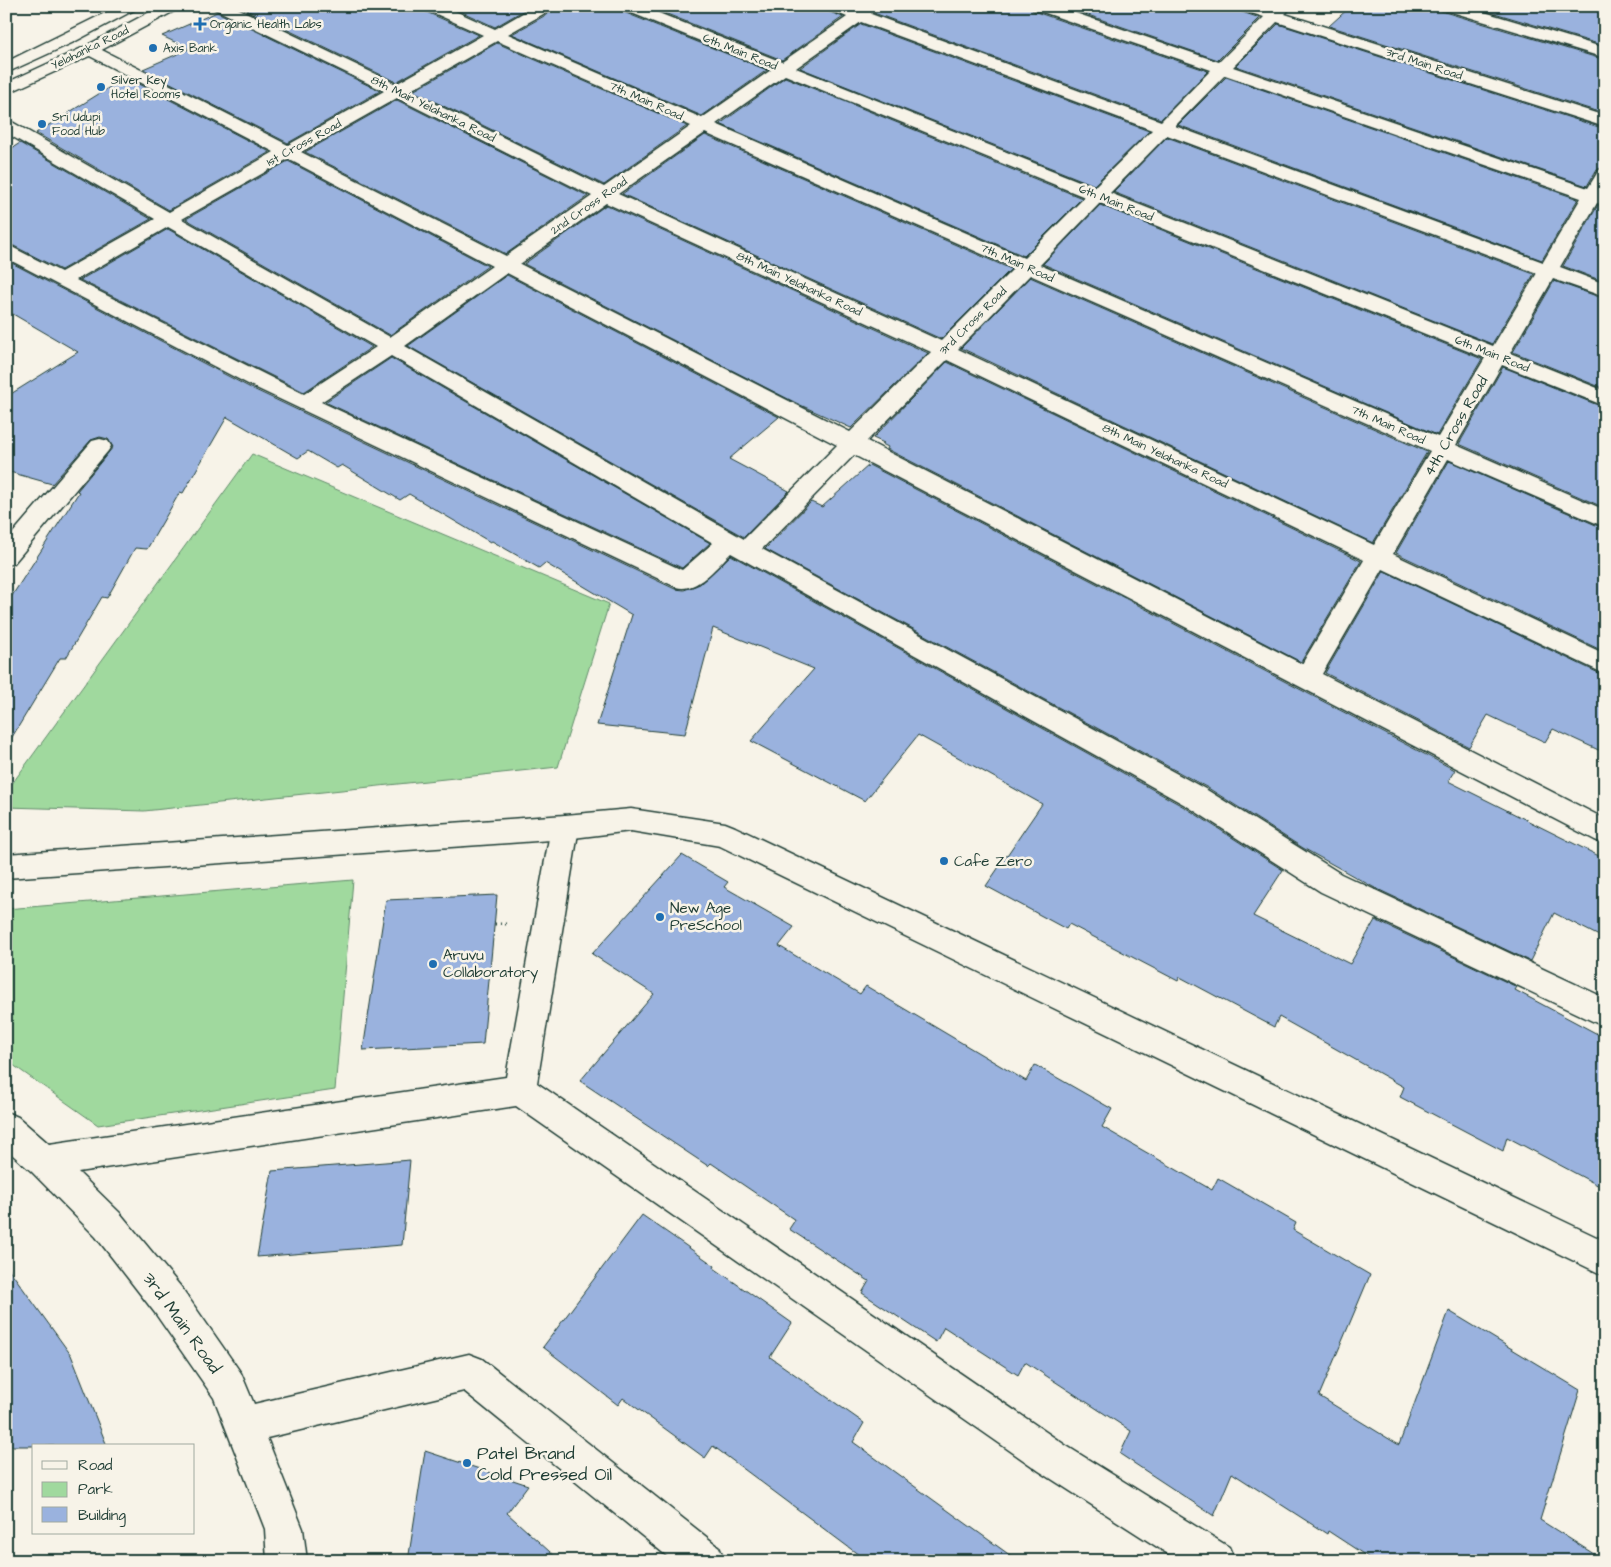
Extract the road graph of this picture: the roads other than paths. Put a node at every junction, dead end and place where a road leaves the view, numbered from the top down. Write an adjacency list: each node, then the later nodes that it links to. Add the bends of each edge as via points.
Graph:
1 (131, 6): 16 (street, Yelahanka Road)
2 (173, 6): 14 (street, Yelahanka Road)
3 (220, 6): 20 (street, 8th Main Yelahanka Road)
4 (430, 6): 13 (street, 7th Main Road)
5 (547, 6): 13 (street, 1st Cross Road)
6 (627, 6): 17 (street, 6th Main Road)
7 (833, 6): 11 (street)
8 (1040, 6): 18 (street)
9 (1244, 6): 12 (street, 3rd Main Road)
10 (1447, 6): 15 (street)
11 (865, 11): 17 (street, 2nd Cross Road); 24 (street)
12 (1279, 11): 18 (street, 3rd Cross Road); 21 (street, 3rd Main Road)
13 (495, 35): 20 (street, 1st Cross Road); 23 (street, 7th Main Road)
14 (90, 50): 19 (street, Yelahanka Road); 25 (street)
15 (1605, 53)
16 (6, 68)
17 (783, 69): 23 (street, 2nd Cross Road); 28 (street, 6th Main Road)
18 (1222, 69): 24 (street, 3rd Cross Road); 29 (street)
19 (6, 89)
20 (397, 91): 25 (street, 1st Cross Road); 27 (street, 8th Main Yelahanka Road)
21 (1605, 122)
22 (6, 126): 30 (street)
23 (703, 126): 27 (street, 2nd Cross Road); 33 (street, 7th Main Road)
24 (1164, 128): 28 (street, 3rd Cross Road); 34 (street)
25 (289, 152): 30 (street, 1st Cross Road); 32 (street)
26 (1605, 174): 29 (street, 4th Cross Road)
27 (605, 195): 32 (street, 2nd Cross Road); 38 (street, 8th Main Yelahanka Road)
28 (1097, 195): 33 (street, 3rd Cross Road); 39 (street, 6th Main Road)
29 (1598, 198): 34 (street, 4th Cross Road)
30 (169, 219): 35 (street, 1st Cross Road); 37 (street)
31 (6, 250): 35 (street)
32 (507, 264): 37 (street, 2nd Cross Road); 42 (street)
33 (1027, 267): 38 (street, 3rd Cross Road); 44 (street, 7th Main Road)
34 (1548, 270): 36 (street); 39 (street, 4th Cross Road)
35 (61, 280): 41 (street)
36 (1605, 291)
37 (390, 346): 41 (street, 2nd Cross Road); 46 (street)
38 (944, 350): 42 (street, 3rd Cross Road); 48 (street, 8th Main Yelahanka Road)
39 (1498, 356): 40 (street, 6th Main Road); 44 (street, 4th Cross Road)
40 (1605, 399)
41 (305, 404): 46 (street, 3rd Cross Road, via 685,581)
42 (853, 443): 46 (street, 3rd Cross Road); 50 (street)
43 (100, 446): 47 (street)
44 (1443, 449): 45 (street, 7th Main Road); 48 (street, 4th Cross Road)
45 (1605, 519)
46 (738, 546): 54 (street, via 1197,798 1331,883)
47 (6, 557)
48 (1379, 557): 49 (street, 8th Main Yelahanka Road); 50 (street, 4th Cross Road)
49 (1605, 665)
50 (1307, 678): 52 (street)
51 (565, 828): 53 (street); 55 (street); 58 (street, via 631,820 726,835)
52 (1605, 832)
53 (6, 866)
54 (1605, 1013)
55 (520, 1090): 57 (street); 62 (street, via 1052,1458)
56 (6, 1128): 57 (street, 3rd Main Road)
57 (44, 1161): 59 (street, 3rd Main Road, via 108,1226 168,1300 228,1386)
58 (1605, 1259)
59 (243, 1425): 60 (street, 3rd Main Road, via 284,1529); 61 (street, via 469,1372)
60 (287, 1561)
61 (705, 1561)
62 (1215, 1561)

